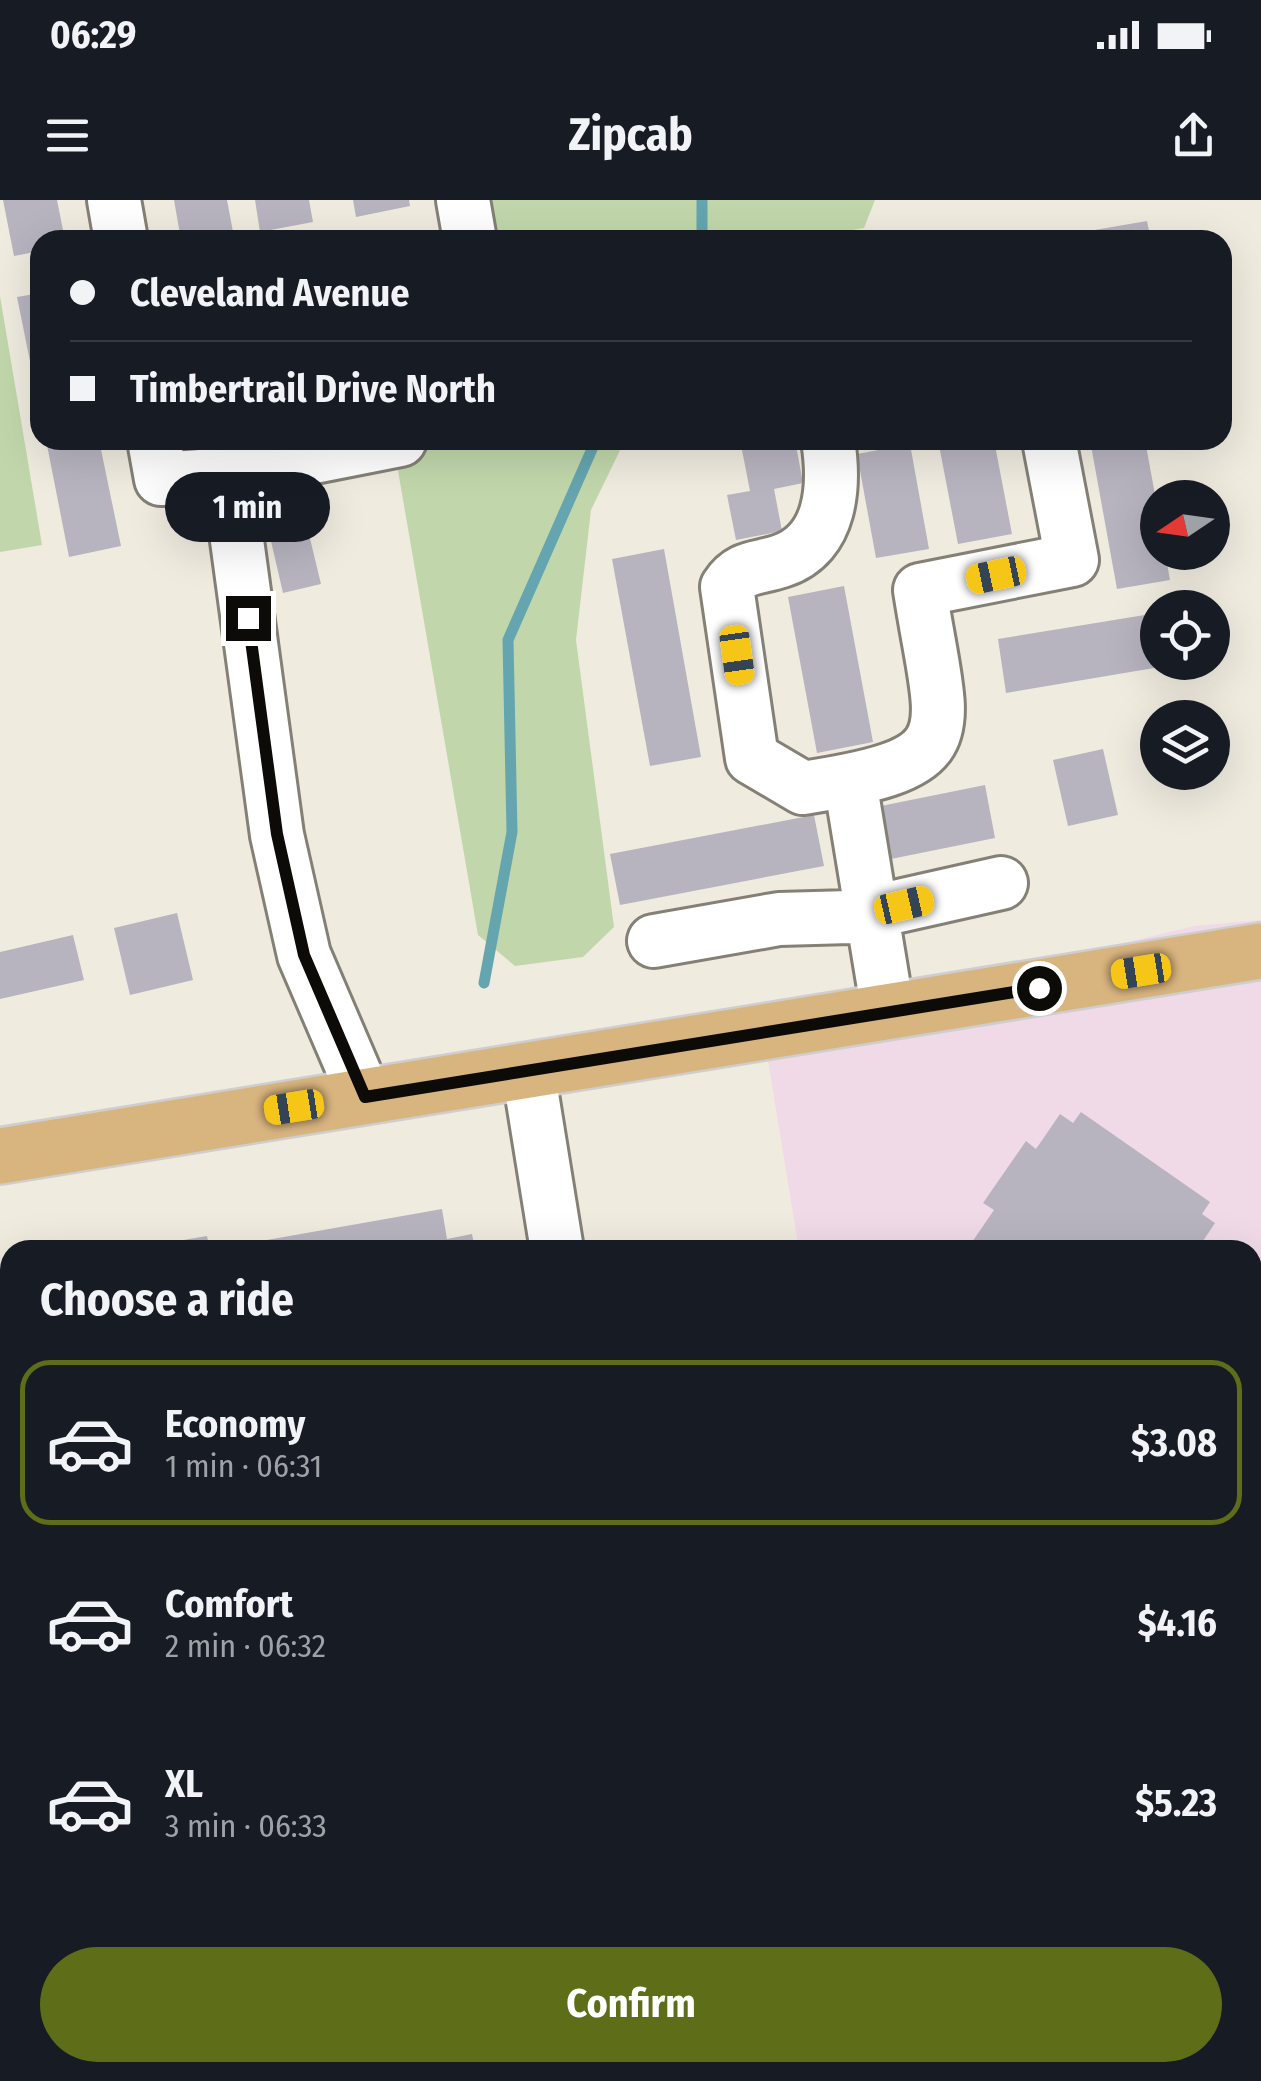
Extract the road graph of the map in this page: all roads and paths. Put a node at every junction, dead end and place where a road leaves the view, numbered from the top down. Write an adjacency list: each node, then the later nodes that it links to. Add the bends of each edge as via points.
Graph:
1 (114, 200): 3 (street)
2 (463, 200): 4 (street)
3 (119, 230)
4 (468, 230)
5 (156, 450): 9 (street, via 161,479)
6 (349, 450): 9 (street)
7 (830, 450): 10 (street, via 829,513 806,544 786,560 746,568 727,587 752,758 803,788)
8 (1051, 450): 10 (street, via 1072,560 920,590 941,725 928,752)
9 (228, 474): 17 (street, via 284,869 304,955)
10 (850, 781): 12 (street)
11 (1002, 883): 12 (street)
12 (872, 912): 13 (street); 15 (street)
13 (654, 941)
14 (1261, 951): 15 (main road)
15 (888, 1012): 16 (main road)
16 (528, 1070): 17 (main road); 19 (street)
17 (365, 1097): 18 (main road)
18 (0, 1156)
19 (555, 1240)

